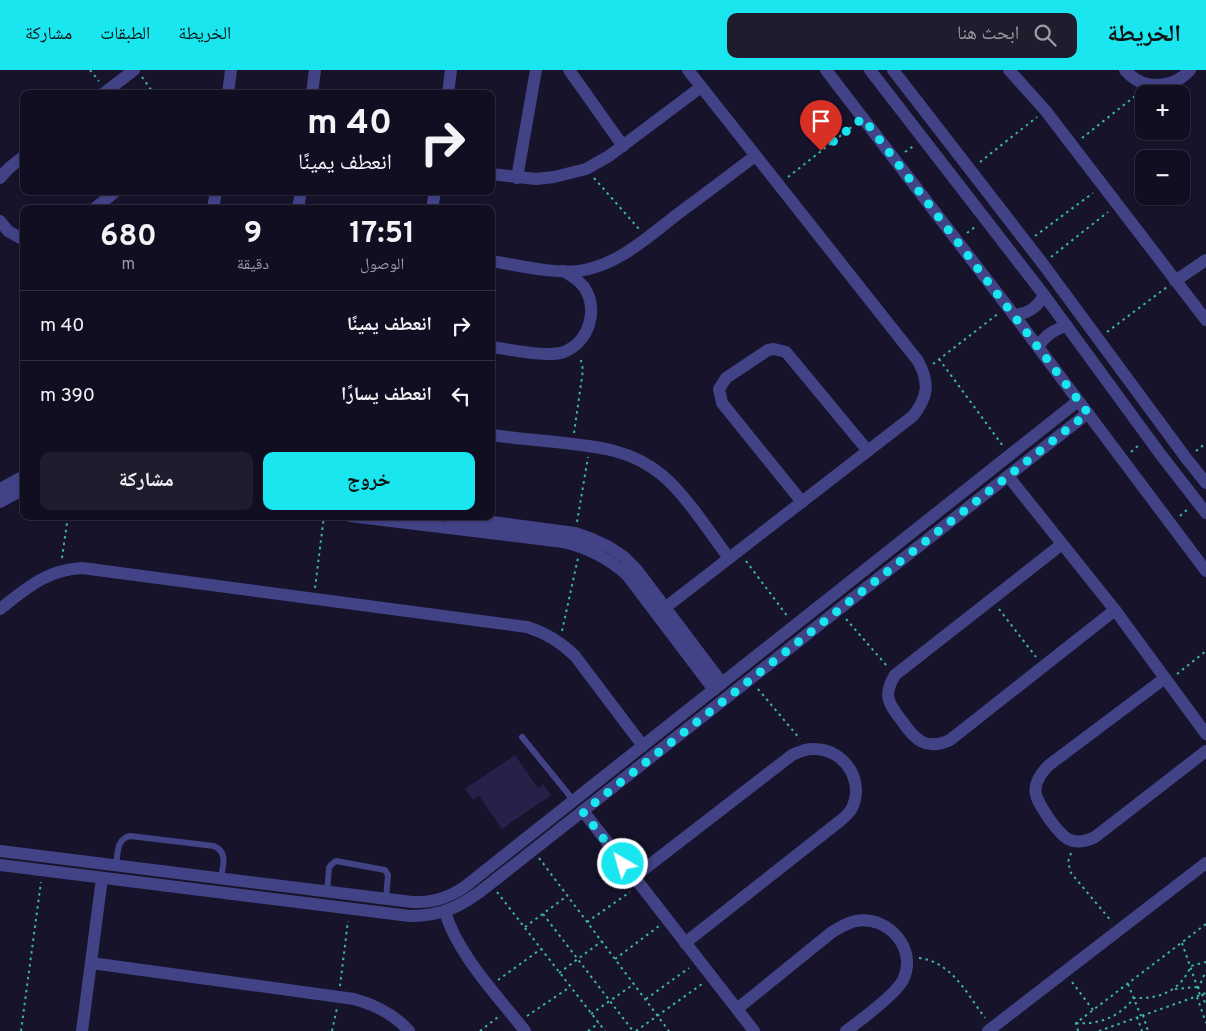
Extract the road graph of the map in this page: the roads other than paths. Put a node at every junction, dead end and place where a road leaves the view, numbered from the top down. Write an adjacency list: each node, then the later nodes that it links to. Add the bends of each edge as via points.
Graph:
1 (231, 70): 16 (street)
2 (315, 70): 17 (street)
3 (451, 70): 18 (street)
4 (536, 70): 24 (street)
5 (569, 70): 19 (street)
6 (688, 70): 14 (street)
7 (826, 70): 34 (street)
8 (870, 70): 33 (street)
9 (894, 70): 45 (street)
10 (1009, 70): 32 (street, via 1045,110)
11 (1125, 70): 12 (street, via 1149,85 1161,86 1184,77)
12 (1190, 70)
13 (138, 74): 15 (street)
14 (701, 87): 19 (street); 20 (street)
15 (109, 90)
16 (228, 90)
17 (312, 90)
18 (448, 90)
19 (623, 146): 24 (street, via 586,169 554,177)
20 (755, 156): 31 (street, via 620,256 602,266); 42 (street, via 924,371 926,394 921,406 913,416)
21 (20, 159): 23 (street)
22 (495, 175): 24 (street)
23 (0, 178)
24 (517, 178)
25 (111, 195): 26 (street)
26 (99, 205)
27 (0, 221): 28 (street, via 8,231)
28 (20, 238)
29 (1206, 260): 32 (street)
30 (495, 263): 31 (street)
31 (562, 271): 37 (street, via 574,277 589,298 590,324 584,336 564,352 551,354)
32 (1175, 281): 35 (street)
33 (1044, 295): 34 (street, via 1035,308 1022,314); 36 (street)
34 (1011, 311): 38 (street)
35 (1206, 320)
36 (1067, 326): 38 (street, via 1047,335); 50 (street)
37 (495, 347)
38 (1038, 347): 39 (street)
39 (1078, 401): 40 (street); 60 (street)
40 (1088, 413): 43 (street); 55 (street)
41 (495, 435): 54 (street, via 590,445 628,455 663,476)
42 (868, 450): 49 (street); 49 (street, via 786,352 768,350 726,378 719,389 722,402)
43 (1008, 476): 53 (street); 66 (street)
44 (20, 478): 46 (street)
45 (1206, 483)
46 (0, 489)
47 (20, 491): 48 (street)
48 (0, 502)
49 (802, 502): 54 (street)
50 (1206, 513)
51 (383, 520): 60 (street, via 563,542 606,558 627,576)
52 (477, 520): 57 (street, via 575,533 592,539 609,547 637,570)
53 (1062, 544): 58 (street); 58 (street, via 895,676 888,690 889,704 912,735 926,744 950,740)
54 (734, 554): 57 (street)
55 (1206, 570)
56 (0, 608): 63 (street, via 40,579 61,570 82,568 526,628 559,642 575,656)
57 (666, 608): 60 (street)
58 (1115, 610): 59 (street)
59 (1166, 680): 61 (street); 64 (street, via 1049,765 1038,781 1037,800 1060,834 1068,840 1086,841)
60 (718, 687): 63 (street)
61 (1206, 734)
62 (522, 737): 65 (lane)
63 (643, 746): 65 (street)
64 (1206, 751)
65 (574, 801): 75 (street, via 458,892 436,901)
66 (583, 812): 73 (street); 76 (street, via 465,903)
67 (0, 851): 70 (street)
68 (1206, 863): 81 (street)
69 (0, 865): 71 (street)
70 (116, 866): 72 (street); 72 (lane, via 119,844 130,836 214,846 224,855)
71 (102, 878): 76 (street, via 410,916); 78 (street)
72 (221, 878): 74 (street)
73 (637, 881): 77 (street); 77 (street, via 802,750 828,750 841,757 850,768 856,782 856,797 840,822)
74 (327, 891): 75 (street); 75 (lane, via 329,868 336,861 385,870 388,875)
75 (386, 899)
76 (445, 912): 80 (street, via 458,943)
77 (685, 943): 79 (street)
78 (91, 964): 82 (street); 83 (street, via 354,999 383,1009)
79 (737, 1010): 84 (street); 85 (street, via 832,932 857,920 870,921 894,932 903,943 907,970 902,981)
80 (521, 1026)
81 (990, 1029)
82 (82, 1031)
83 (409, 1031)
84 (754, 1031)
85 (846, 1031)

